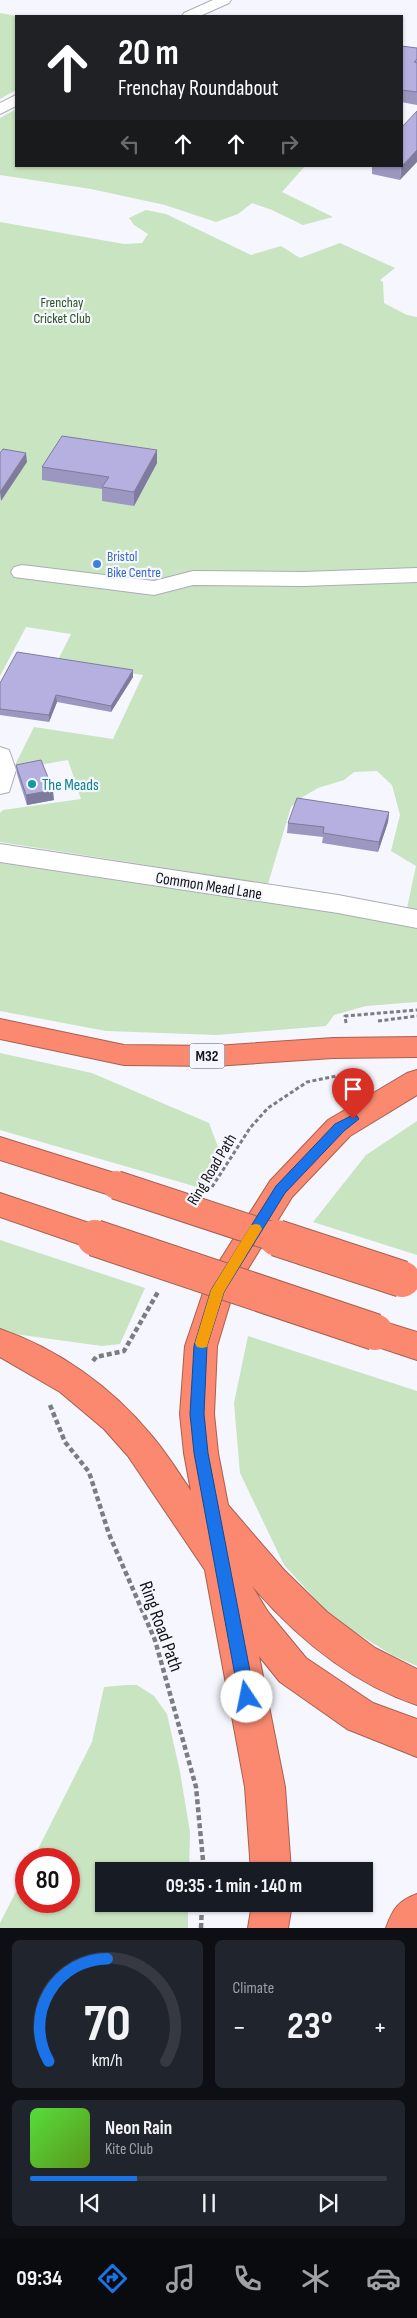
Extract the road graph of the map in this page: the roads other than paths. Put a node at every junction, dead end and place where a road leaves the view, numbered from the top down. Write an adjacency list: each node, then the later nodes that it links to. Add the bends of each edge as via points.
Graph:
1 (224, 0): 2 (street)
2 (191, 15)
3 (15, 101): 4 (street)
4 (0, 109)
5 (22, 572): 6 (street, via 154,588 193,578)
6 (417, 575)
7 (0, 755): 8 (street, via 4,770)
8 (0, 786)
9 (0, 853): 10 (street, Common Mead Lane)
10 (417, 919)
11 (0, 1029): 12 (highway, M32, via 124,1055 215,1056 351,1032)
12 (417, 1047)
13 (417, 1081): 19 (highway, via 340,1128 281,1189 218,1290 201,1346 197,1414 205,1484)
14 (0, 1148): 16 (highway, bridge)
15 (0, 1205): 18 (highway, bridge)
16 (409, 1282)
17 (0, 1343): 20 (highway, via 19,1350 72,1382 116,1419 140,1446)
18 (417, 1346)
19 (212, 1510): 20 (highway); 21 (highway, via 254,1563 295,1607 340,1647)
20 (222, 1568): 22 (highway, via 255,1624 293,1670 360,1716); 23 (highway, via 265,1787)
21 (417, 1687)
22 (417, 1738)
23 (271, 1862)
24 (271, 1912): 26 (highway)
25 (417, 1914): 27 (highway)
26 (268, 1928)
27 (406, 1928)

